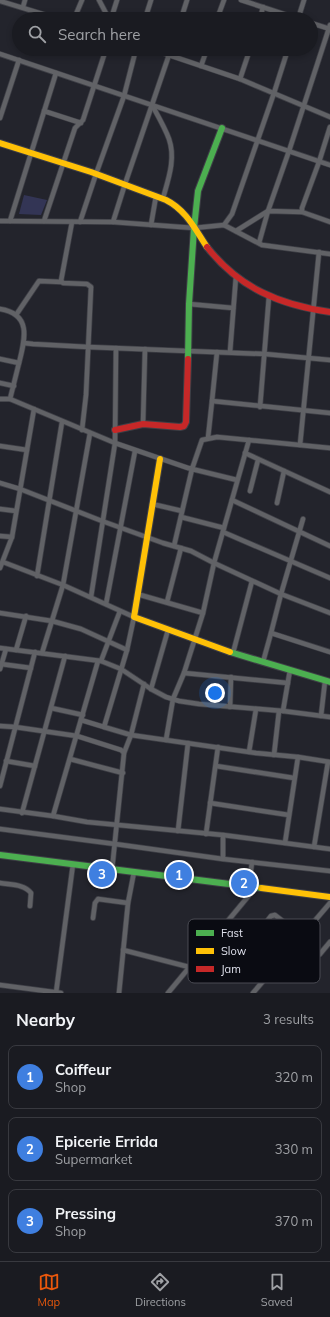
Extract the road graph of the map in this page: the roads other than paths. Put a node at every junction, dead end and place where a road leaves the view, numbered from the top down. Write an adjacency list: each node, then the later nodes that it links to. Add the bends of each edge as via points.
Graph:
1 (25, 0): 11 (street)
2 (82, 0): 14 (street)
3 (99, 0): 15 (street)
4 (117, 0): 16 (street)
5 (151, 0): 17 (street)
6 (187, 0): 18 (street)
7 (224, 0): 19 (street)
8 (242, 0): 12 (street)
9 (304, 0): 22 (street)
10 (0, 1): 11 (street)
11 (23, 7): 13 (street)
12 (264, 7): 20 (street); 21 (street)
13 (38, 12)
14 (77, 12)
15 (106, 12)
16 (113, 12)
17 (147, 12)
18 (183, 12)
19 (220, 12)
20 (262, 12)
21 (278, 12)
22 (300, 12)
23 (318, 25): 24 (street)
24 (329, 27): 41 (street)
25 (0, 54): 33 (street)
26 (103, 56): 37 (street)
27 (134, 56): 39 (street)
28 (169, 56): 40 (street)
29 (172, 56): 34 (street)
30 (205, 56): 34 (street)
31 (248, 56): 36 (street)
32 (286, 56): 38 (street)
33 (19, 60): 35 (street); 44 (street)
34 (201, 66): 36 (street)
35 (56, 73): 37 (street); 42 (street)
36 (240, 79): 38 (street)
37 (93, 85): 39 (street); 45 (street)
38 (274, 93): 41 (street); 48 (street)
39 (124, 96): 40 (street); 55 (street)
40 (152, 105): 46 (street); 56 (street); 57 (street, via 171,149 170,171)
41 (303, 106): 43 (street); 50 (street)
42 (44, 111): 45 (street); 51 (street)
43 (330, 117)
44 (0, 118)
45 (81, 123): 53 (street, via 75,128)
46 (222, 128): 48 (street); 69 (street, via 198,191)
47 (330, 128): 52 (street)
48 (257, 140): 50 (street); 68 (street, via 232,214)
49 (0, 143): 51 (street)
50 (289, 152): 52 (street); 58 (street)
51 (31, 154): 53 (street); 61 (street)
52 (319, 162): 54 (street); 59 (street)
53 (64, 163): 55 (street); 62 (street)
54 (330, 165)
55 (96, 174): 56 (street); 64 (street)
56 (124, 184): 57 (street); 65 (street)
57 (159, 197): 67 (street); 69 (street, via 179,208)
58 (268, 211): 59 (street); 70 (street); 71 (street)
59 (302, 212): 66 (street)
60 (0, 221): 61 (street)
61 (10, 221): 62 (street)
62 (44, 221): 63 (street)
63 (72, 222): 64 (street); 75 (street)
64 (80, 222): 65 (street)
65 (113, 222): 67 (street)
66 (330, 222)
67 (151, 225): 69 (street)
68 (224, 225): 69 (street); 70 (street)
69 (194, 228): 74 (street, via 213,255); 77 (street)
70 (236, 230): 71 (street)
71 (259, 244): 72 (street)
72 (319, 252): 73 (street); 80 (street)
73 (330, 254)
74 (236, 276): 76 (street); 78 (street)
75 (62, 282): 82 (street, via 39,281); 84 (street, via 87,284 91,287)
76 (269, 296): 80 (street); 90 (street)
77 (189, 304): 78 (street); 87 (street)
78 (233, 308): 89 (street)
79 (0, 309): 82 (street)
80 (313, 311): 81 (street); 91 (street)
81 (330, 312)
82 (16, 315): 83 (street, via 23,324)
83 (24, 343): 84 (street); 94 (street)
84 (88, 347): 85 (street); 106 (street)
85 (116, 348): 86 (street); 107 (street)
86 (145, 349): 87 (street); 105 (street)
87 (188, 351): 88 (street); 105 (street, via 184,426)
88 (217, 352): 89 (street); 99 (street)
89 (230, 352): 90 (street)
90 (266, 354): 91 (street); 100 (street)
91 (308, 358): 93 (street); 102 (street)
92 (0, 359): 94 (street)
93 (330, 360)
94 (19, 363): 96 (street)
95 (0, 383): 96 (street)
96 (14, 386): 98 (street)
97 (0, 399): 98 (street)
98 (10, 399): 101 (street)
99 (212, 401): 100 (street); 109 (street)
100 (260, 407): 102 (street)
101 (34, 409): 104 (street); 115 (street)
102 (303, 411): 103 (street); 112 (street)
103 (330, 413)
104 (62, 422): 106 (street); 128 (street)
105 (143, 424): 107 (street)
106 (82, 430): 108 (street)
107 (115, 430): 111 (street)
108 (90, 433): 111 (street); 133 (street)
109 (208, 438): 110 (street); 120 (street, via 200,442)
110 (249, 440): 112 (street); 117 (street)
111 (115, 443): 116 (street); 137 (street)
112 (300, 445): 114 (street)
113 (0, 446): 115 (street)
114 (330, 448)
115 (27, 450): 124 (street)
116 (135, 451): 118 (street); 138 (street)
117 (245, 453): 119 (street); 122 (street)
118 (160, 459): 120 (street); 130 (street)
119 (258, 460): 121 (street); 125 (street)
120 (192, 469): 122 (street); 134 (street)
121 (284, 471): 126 (street); 129 (street)
122 (237, 480): 127 (street)
123 (0, 483): 124 (street)
124 (20, 489): 128 (street); 132 (street)
125 (250, 491)
126 (330, 492)
127 (232, 500): 139 (street); 140 (street)
128 (49, 501): 133 (street); 151 (street)
129 (277, 503)
130 (152, 504): 134 (street); 143 (street)
131 (0, 509): 132 (street)
132 (16, 511): 142 (street)
133 (77, 511): 137 (street); 154 (street)
134 (182, 511): 135 (street)
135 (181, 517): 139 (street); 144 (street)
136 (303, 519): 140 (street)
137 (102, 521): 138 (street); 157 (street)
138 (121, 528): 143 (street); 159 (street)
139 (223, 530): 148 (street); 149 (street)
140 (300, 531): 145 (street); 148 (street)
141 (0, 536): 142 (street)
142 (12, 537): 147 (street)
143 (147, 537): 144 (street); 155 (street)
144 (174, 546): 146 (street)
145 (330, 546)
146 (181, 548): 149 (street); 158 (street)
147 (3, 562): 150 (street); 151 (street)
148 (291, 562): 152 (street); 156 (street)
149 (214, 564): 153 (street); 161 (street)
150 (0, 568)
151 (37, 576): 154 (street)
152 (330, 578)
153 (252, 581): 156 (street); 177 (street)
154 (63, 585): 157 (street); 166 (street)
155 (137, 594): 158 (street); 165 (street)
156 (281, 594): 163 (street); 168 (street)
157 (91, 597): 159 (street)
158 (167, 602): 161 (street)
159 (106, 604): 160 (street)
160 (120, 611): 165 (street); 170 (street)
161 (204, 612): 169 (street)
162 (0, 613): 164 (street)
163 (330, 613)
164 (26, 616): 166 (street); 172 (street)
165 (134, 618): 167 (street); 173 (street)
166 (52, 621): 170 (street, via 81,629); 176 (street)
167 (168, 630): 169 (street); 190 (street)
168 (271, 633): 175 (street); 180 (street)
169 (195, 640): 177 (street); 185 (street)
170 (108, 642): 173 (street); 179 (street)
171 (3, 648): 172 (street); 181 (street)
172 (16, 650): 174 (street)
173 (127, 650): 183 (street)
174 (35, 652): 176 (street); 182 (street)
175 (330, 652)
176 (42, 653): 178 (street)
177 (233, 653): 180 (street)
178 (65, 656): 179 (street); 193 (street)
179 (99, 661): 183 (street); 196 (street)
180 (263, 662): 184 (street)
181 (1, 666): 182 (street)
182 (31, 668): 201 (street)
183 (121, 669): 189 (street); 202 (street)
184 (290, 670): 187 (street); 188 (street)
185 (184, 673): 186 (street); 191 (street)
186 (231, 677): 188 (street); 192 (street)
187 (328, 682): 197 (street)
188 (288, 683): 195 (street)
189 (144, 684): 190 (street); 204 (street)
190 (151, 689): 191 (street)
191 (173, 699): 192 (street); 206 (street)
192 (230, 707): 194 (street)
193 (51, 708): 196 (street); 203 (street)
194 (256, 709): 195 (street); 209 (street)
195 (281, 711): 197 (street); 211 (street)
196 (83, 715): 199 (street)
197 (321, 716): 198 (street)
198 (330, 717)
199 (81, 720): 202 (street); 205 (street)
200 (0, 726): 201 (street)
201 (15, 727): 203 (street); 214 (street)
202 (104, 727): 204 (street)
203 (45, 731): 205 (street); 216 (street)
204 (131, 735): 206 (street); 210 (street)
205 (77, 736): 210 (street); 213 (street)
206 (166, 740): 207 (street)
207 (188, 743): 208 (street); 228 (street)
208 (218, 747): 209 (street); 217 (street)
209 (249, 752): 211 (street)
210 (124, 753): 218 (street)
211 (274, 755): 212 (street)
212 (298, 757): 215 (street); 219 (street)
213 (70, 759): 218 (street); 225 (street)
214 (6, 761): 216 (street); 220 (street)
215 (329, 762): 233 (street)
216 (35, 766): 223 (street)
217 (216, 766): 219 (street); 221 (street)
218 (123, 773): 226 (street)
219 (294, 778): 224 (street)
220 (0, 786)
221 (210, 803): 224 (street); 229 (street)
222 (0, 809): 223 (street)
223 (22, 813): 225 (street)
224 (289, 815): 231 (street)
225 (53, 816): 226 (street)
226 (116, 825): 228 (street); 232 (street)
227 (0, 829): 232 (street)
228 (178, 831): 229 (street)
229 (206, 834): 230 (street)
230 (223, 835): 231 (street); 236 (street)
231 (285, 843): 233 (street)
232 (115, 844): 236 (street); 239 (street)
233 (314, 847): 234 (street)
234 (330, 849)
235 (0, 855): 238 (street)
236 (222, 859): 237 (street)
237 (252, 862): 240 (street); 243 (street)
238 (73, 864): 239 (street); 260 (street)
239 (112, 870): 241 (street)
240 (330, 871)
241 (134, 872): 243 (street); 245 (street)
242 (0, 883): 247 (street, via 27,889 31,893)
243 (252, 886): 244 (street); 249 (street)
244 (330, 897)
245 (128, 903): 248 (street, via 98,899); 254 (street)
246 (330, 903): 252 (street)
247 (30, 906)
248 (93, 918)
249 (226, 919)
250 (269, 919): 251 (street, via 275,915)
251 (280, 919)
252 (316, 919)
253 (330, 942): 255 (street)
254 (123, 950): 256 (street); 262 (street)
255 (320, 954)
256 (188, 967)
257 (188, 968): 263 (street)
258 (261, 983): 264 (street)
259 (0, 985): 260 (street)
260 (56, 993): 261 (street)
261 (61, 993)
262 (119, 993)
263 (168, 993)
264 (252, 993)

